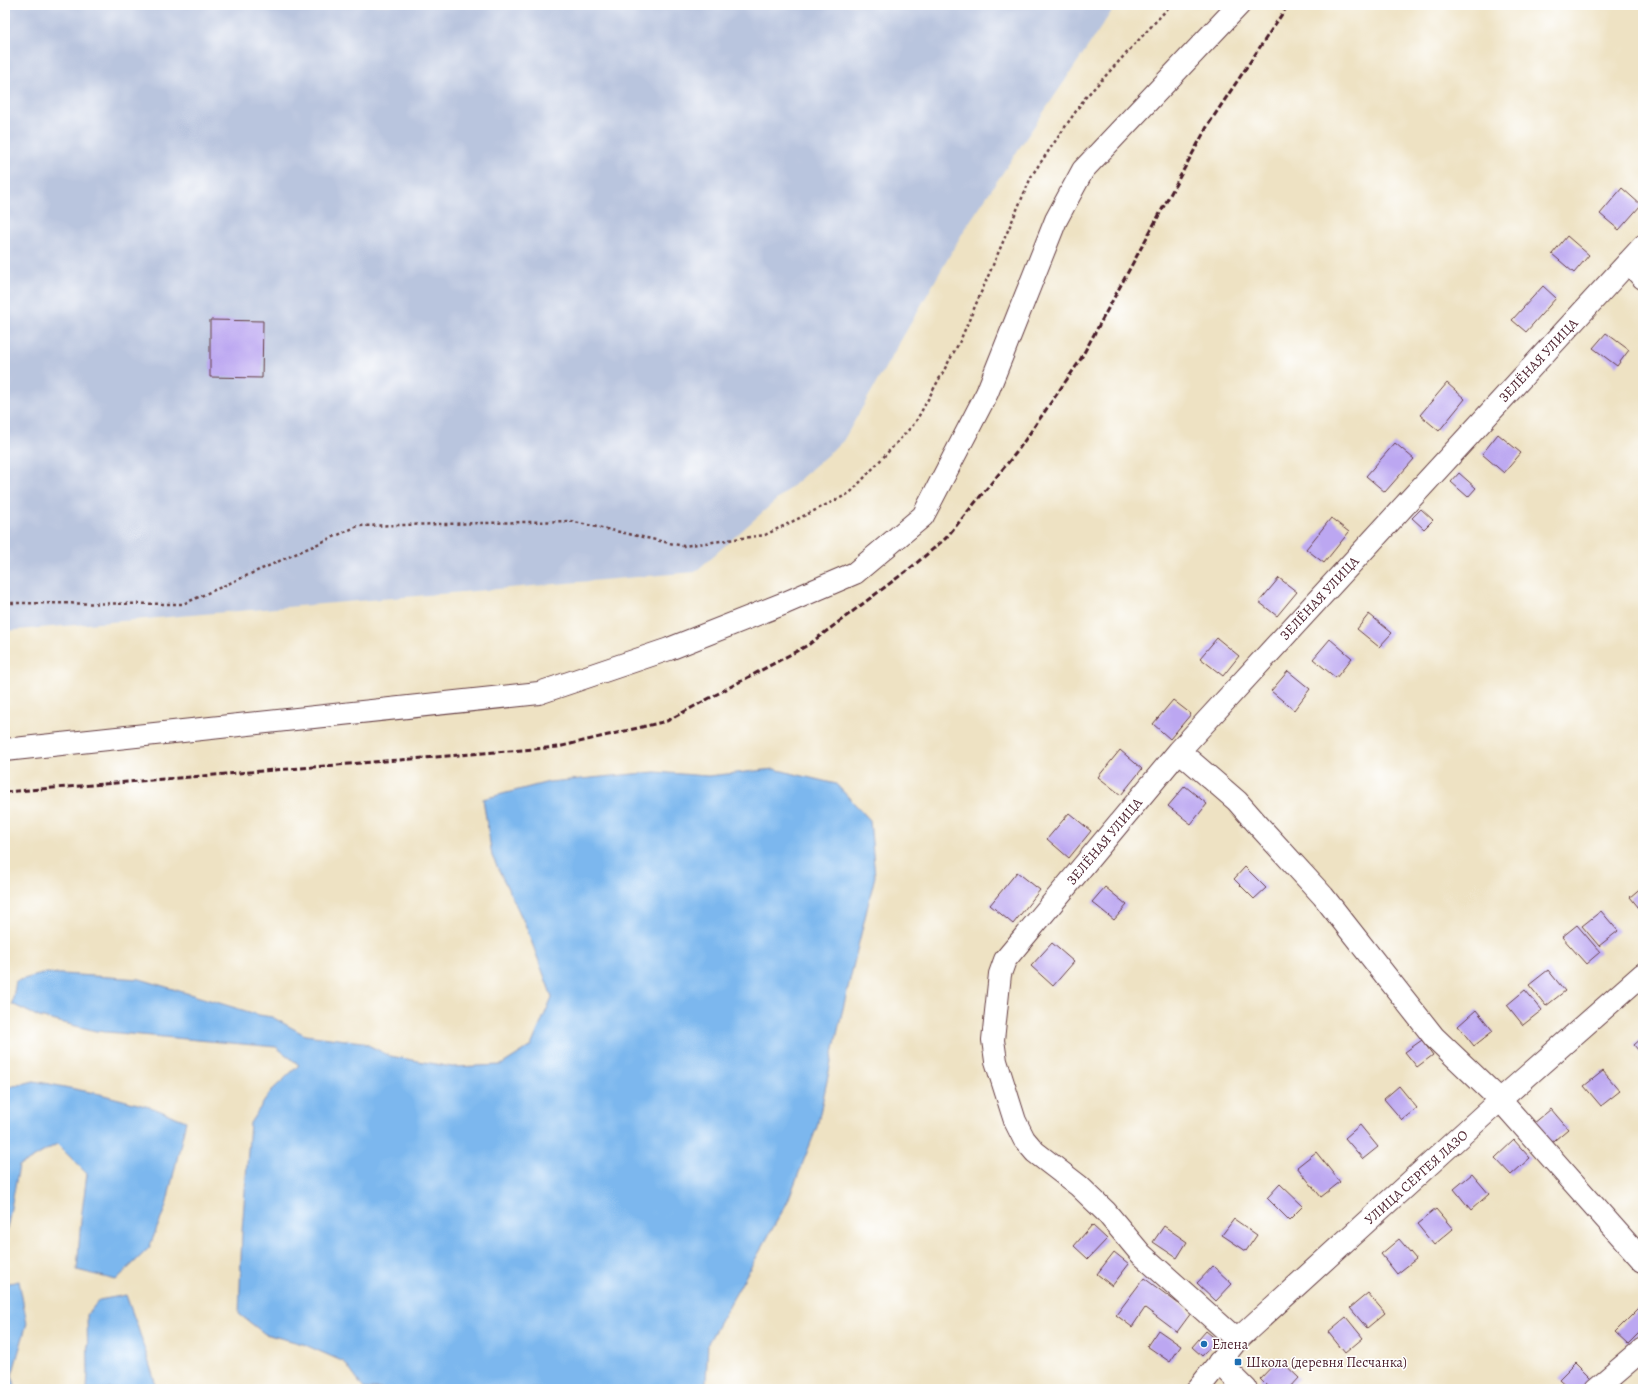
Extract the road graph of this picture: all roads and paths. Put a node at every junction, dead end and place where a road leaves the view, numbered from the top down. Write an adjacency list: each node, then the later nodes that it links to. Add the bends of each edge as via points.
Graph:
1 (1171, 5): 6 (path, via 1086,98 1032,175 960,341 915,423 850,493 765,535 684,546 570,521 358,526 183,604)
2 (1239, 5): 7 (street, via 1083,170 1056,220 988,393 923,516 855,573 669,649 539,693)
3 (1643, 246): 4 (street, ЗЕЛЁНАЯ УЛИЦА)
4 (1628, 262): 5 (street); 8 (street, ЗЕЛЁНАЯ УЛИЦА)
5 (1643, 278)
6 (5, 603)
7 (5, 750)
8 (1179, 751): 10 (street, via 1237,801 1323,896 1434,1037); 12 (street, ЗЕЛЁНАЯ УЛИЦА, via 1005,960 1000,974 993,1040 996,1061 1015,1121 1024,1139 1035,1152 1079,1186 1106,1212 1141,1254)
9 (1643, 974): 10 (street, УЛИЦА СЕРГЕЯ ЛАЗО)
10 (1500, 1100): 11 (street); 12 (street, УЛИЦА СЕРГЕЯ ЛАЗО)
11 (1643, 1261)
12 (1237, 1340): 14 (street, УЛИЦА СЕРГЕЯ ЛАЗО)
13 (1643, 1349): 17 (street)
14 (1219, 1362): 15 (street, УЛИЦА СЕРГЕЯ ЛАЗО); 16 (street)
15 (1198, 1389)
16 (1246, 1389)
17 (1596, 1389)

